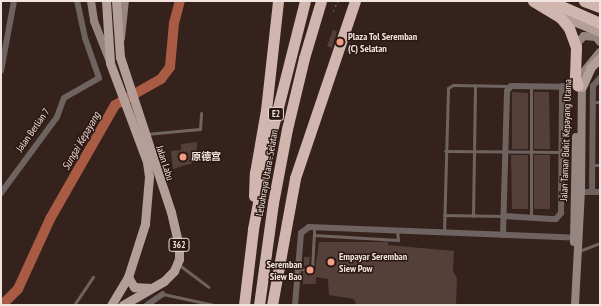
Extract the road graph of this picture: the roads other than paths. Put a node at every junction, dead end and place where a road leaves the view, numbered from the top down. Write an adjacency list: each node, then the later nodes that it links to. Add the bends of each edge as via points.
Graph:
1 (14, 1): 20 (street)
2 (77, 1): 44 (street, Jalan Berlian 7, via 85,38 100,78 64,98 56,117)
3 (106, 1): 21 (main road)
4 (116, 1): 18 (main road)
5 (125, 1): 18 (street, Jalan Labu / 362)
6 (278, 1): 50 (highway, via 266,110 255,173)
7 (305, 1): 50 (highway, Lebuhraya Utara–Selatan / E2, via 280,94)
8 (321, 1): 71 (highway, Lebuhraya Utara–Selatan / E2, via 287,129 273,203)
9 (355, 1): 72 (highway, via 295,178)
10 (533, 1): 28 (highway, via 560,17 569,28 576,47 575,77)
11 (540, 1): 15 (main road, via 576,22)
12 (550, 1): 14 (highway)
13 (89, 3): 21 (street, Jalan Labu / 362)
14 (600, 23)
15 (600, 32)
16 (600, 42): 28 (street, Jalan Taman Bukit Kepayang Utama, via 591,35 580,38)
17 (600, 52): 28 (street, Jalan Taman Bukit Kepayang Utama, via 584,69)
18 (120, 57): 32 (main road, Jalan Labu / 362)
19 (600, 58): 28 (main road)
20 (2, 60): 22 (street)
21 (110, 63): 32 (main road, Jalan Labu / 362)
22 (1, 71)
23 (598, 79): 29 (street, via 593,86)
24 (475, 85): 25 (lane); 34 (lane, via 453,85 448,88); 35 (lane)
25 (511, 86): 26 (street); 36 (street, via 506,100)
26 (531, 86): 27 (street); 37 (lane)
27 (562, 86): 28 (street); 38 (street)
28 (579, 86): 41 (street, Jalan Taman Bukit Kepayang Utama); 55 (street, Jalan Taman Bukit Kepayang Utama)
29 (592, 102): 30 (lane); 39 (street)
30 (600, 102)
31 (201, 113): 33 (lane, via 200,129)
32 (137, 120): 33 (main road, Jalan Labu / 362); 61 (main road, Jalan Labu / 362, via 149,177 145,224)
33 (144, 134): 58 (main road, Jalan Labu / 362, via 176,234 179,247)
34 (445, 151): 35 (lane); 45 (lane)
35 (474, 151): 36 (lane); 46 (lane)
36 (505, 152): 37 (lane); 47 (street)
37 (531, 152): 38 (lane); 48 (lane)
38 (561, 152): 48 (street, via 561,212 556,219)
39 (592, 165): 40 (lane); 42 (street)
40 (600, 165)
41 (581, 192): 42 (street); 55 (street, Jalan Taman Bukit Kepayang Utama)
42 (592, 192): 43 (street)
43 (600, 192)
44 (1, 193)
45 (444, 215): 46 (lane); 52 (lane)
46 (473, 216): 47 (lane)
47 (504, 216): 48 (street); 54 (street)
48 (531, 218)
49 (314, 227): 51 (street); 53 (lane); 59 (street, via 304,229 301,233)
50 (253, 229): 70 (highway, Lebuhraya Utara–Selatan / E2)
51 (398, 230): 52 (street); 53 (lane, via 398,240)
52 (444, 232): 54 (street)
53 (314, 235): 59 (lane, via 312,270)
54 (503, 235): 55 (street)
55 (577, 238): 57 (street, Jalan Taman Bukit Kepayang Utama)
56 (600, 243): 57 (lane)
57 (576, 252): 74 (street, Jalan Taman Bukit Kepayang Utama)
58 (177, 264): 62 (main road, 362, via 174,271); 63 (lane)
59 (298, 269): 73 (street)
60 (93, 277): 65 (lane)
61 (128, 277): 62 (main road, via 134,287); 66 (main road, Jalan Labu / 362)
62 (153, 287): 67 (main road, 362)
63 (208, 287)
64 (163, 294): 68 (street); 69 (lane)
65 (74, 305)
66 (111, 305)
67 (123, 305)
68 (147, 305)
69 (214, 305)
70 (244, 305)
71 (259, 305)
72 (272, 305)
73 (295, 305)
74 (575, 305)

